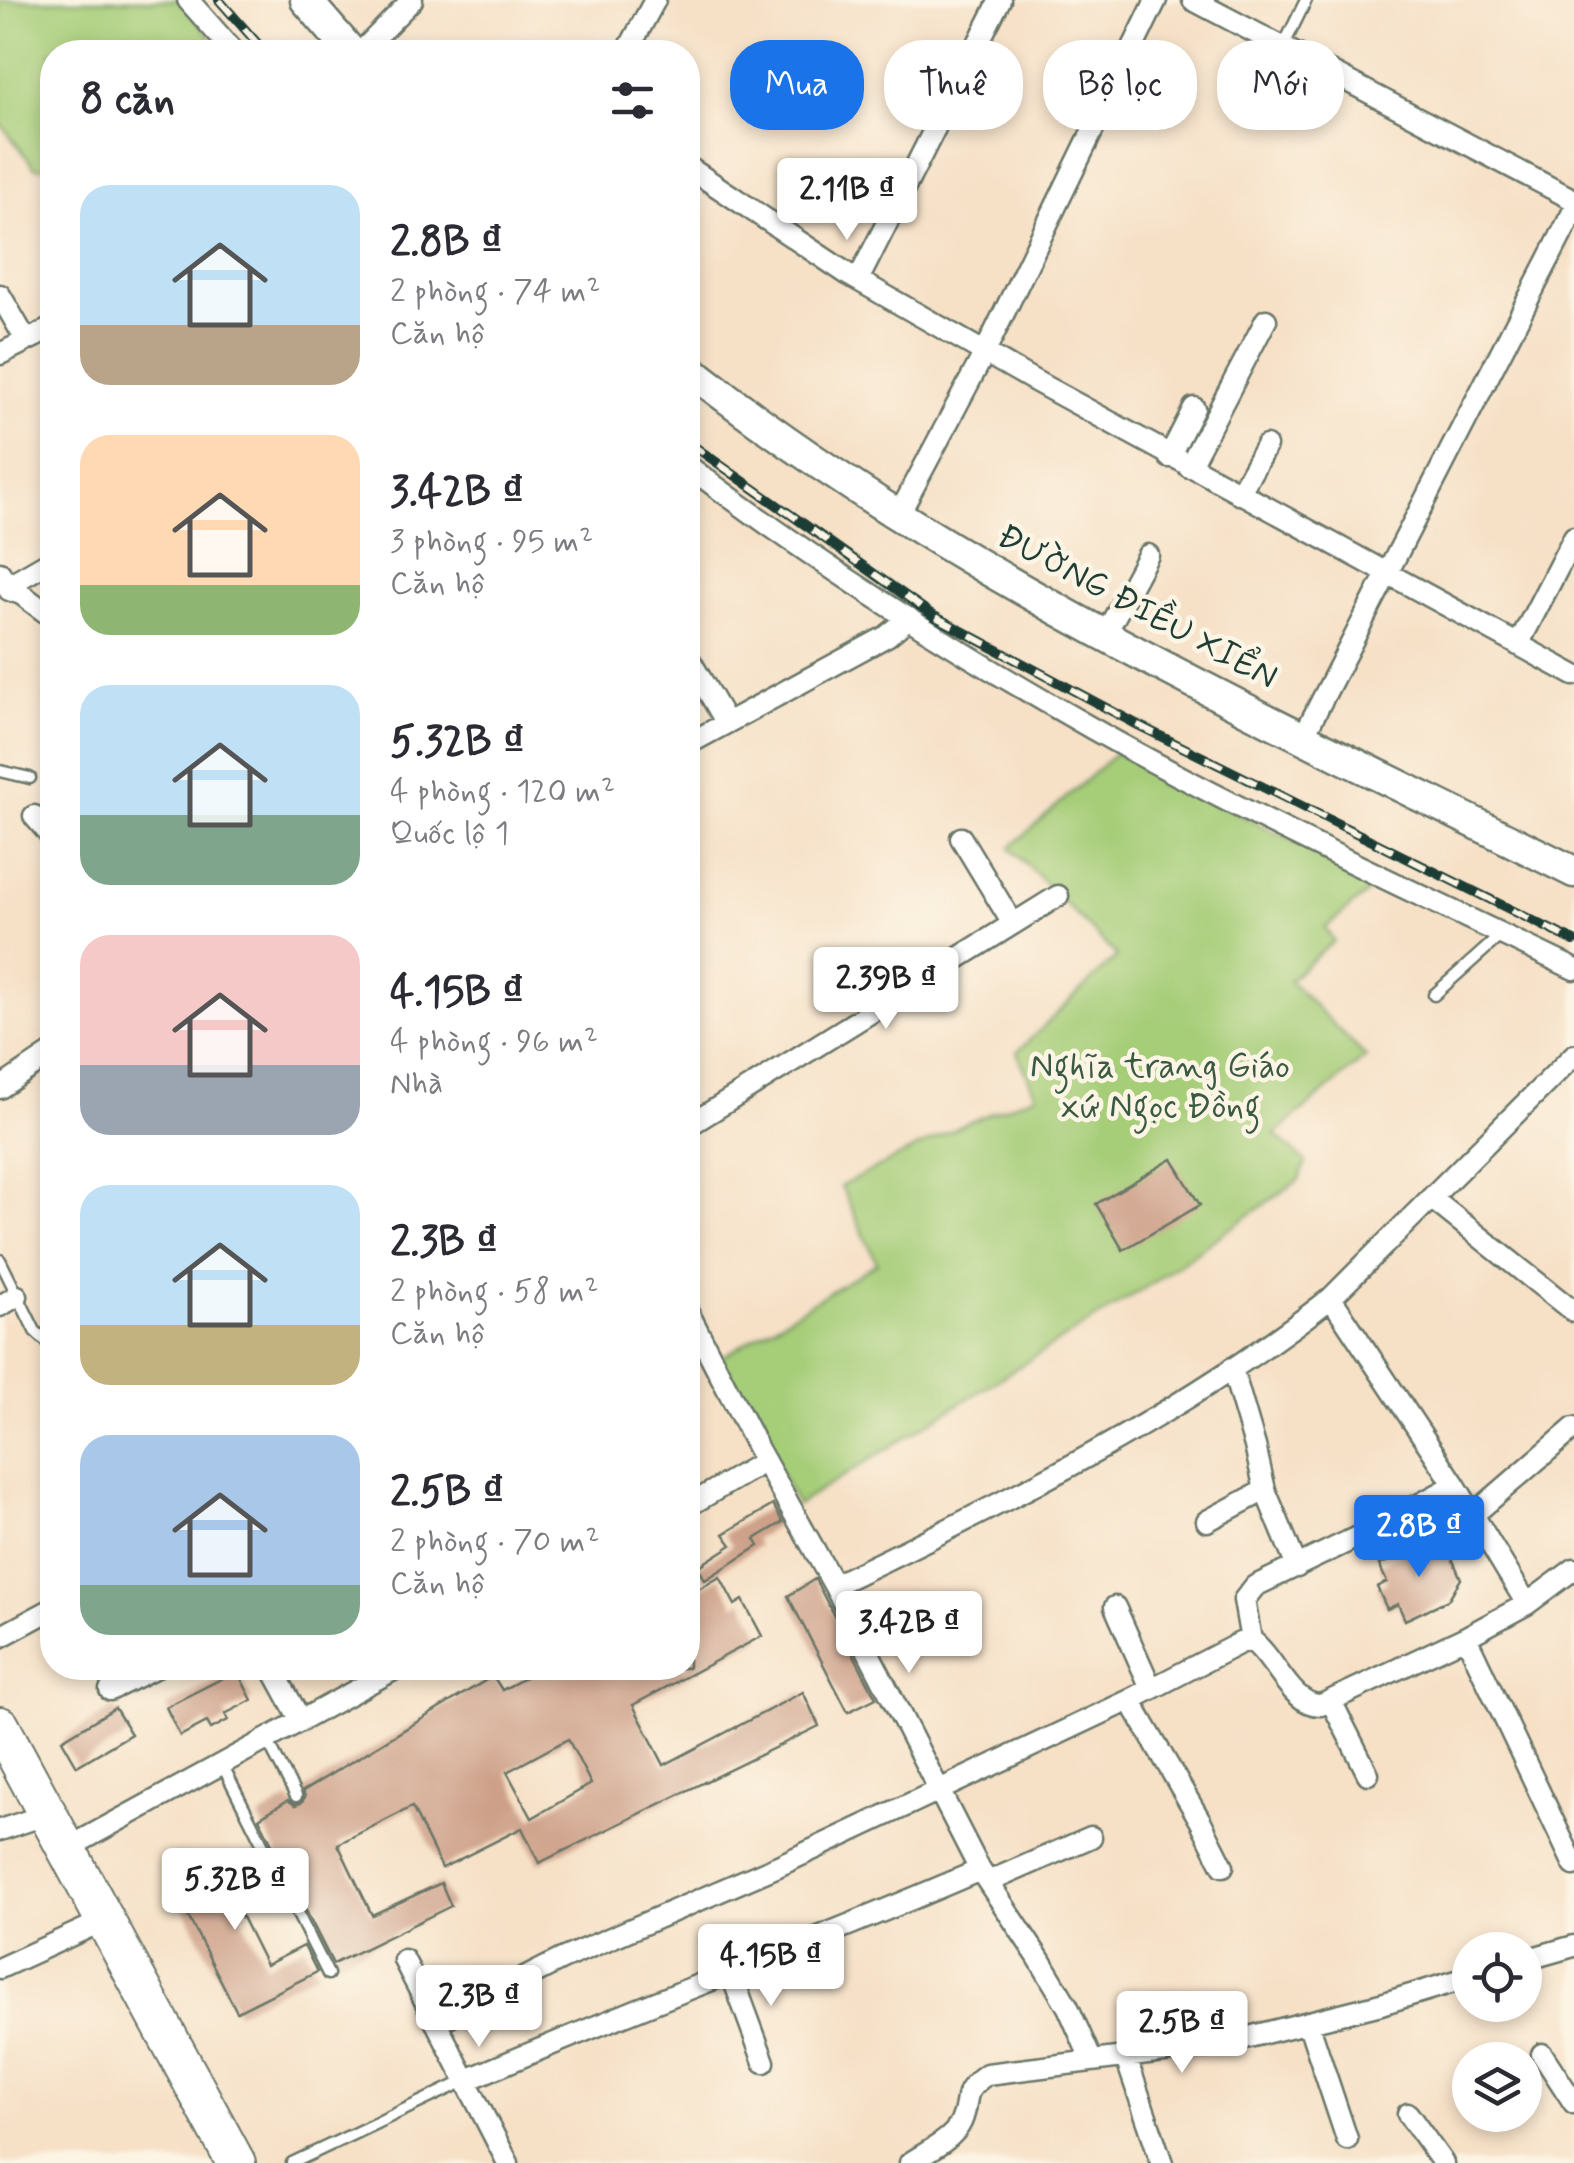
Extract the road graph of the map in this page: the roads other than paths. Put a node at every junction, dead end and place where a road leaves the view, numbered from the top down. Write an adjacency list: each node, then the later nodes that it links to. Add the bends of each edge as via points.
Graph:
1 (188, 0): 9 (street)
2 (306, 0): 10 (street)
3 (412, 0): 11 (street)
4 (655, 0): 12 (street)
5 (1000, 0): 19 (street)
6 (1156, 0): 24 (street)
7 (1192, 0): 13 (street)
8 (1306, 0): 14 (lane)
9 (223, 40)
10 (341, 40)
11 (373, 40)
12 (633, 40)
13 (1268, 40)
14 (1287, 40)
15 (1344, 80): 17 (street)
16 (700, 175): 19 (street)
17 (1574, 200)
18 (1574, 210): 37 (street)
19 (858, 280): 24 (street)
20 (0, 295): 23 (street)
21 (1266, 320): 30 (street)
22 (40, 334): 23 (street)
23 (26, 340): 25 (street)
24 (985, 352): 29 (street); 33 (street)
25 (0, 354)
26 (700, 377): 33 (street, ĐƯỜNG ĐIỀU XIỂN)
27 (1194, 408): 29 (street)
28 (1266, 446): 32 (street)
29 (1169, 457): 30 (street)
30 (1189, 467): 32 (street)
31 (700, 475): 40 (street)
32 (1239, 494): 37 (street)
33 (897, 518): 41 (street, ĐƯỜNG ĐIỀU XIỂN)
34 (1574, 537): 42 (street)
35 (1148, 555): 41 (street)
36 (40, 567): 38 (street)
37 (1384, 575): 42 (street); 47 (street)
38 (4, 587): 39 (street)
39 (40, 607)
40 (909, 618): 45 (street); 56 (street, via 1095,730)
41 (1105, 635): 47 (street, ĐƯỜNG ĐIỀU XIỂN)
42 (1518, 645): 43 (street)
43 (1574, 675)
44 (700, 678): 45 (street)
45 (726, 722): 46 (street)
46 (700, 737)
47 (1303, 737): 53 (street, ĐƯỜNG ĐIỀU XIỂN)
48 (0, 772): 49 (lane)
49 (30, 778)
50 (34, 816): 51 (street)
51 (40, 823)
52 (961, 838): 55 (street)
53 (1574, 872)
54 (1058, 896): 55 (street)
55 (1013, 924): 62 (street)
56 (1502, 934): 57 (street); 58 (lane)
57 (1574, 969)
58 (1434, 996)
59 (1574, 1055): 63 (street)
60 (40, 1061): 61 (street)
61 (0, 1088)
62 (700, 1119)
63 (1431, 1198): 65 (street); 67 (street)
64 (0, 1260): 66 (lane)
65 (1331, 1298): 70 (street); 73 (street)
66 (9, 1301): 69 (lane)
67 (1574, 1312)
68 (700, 1335): 72 (street)
69 (40, 1336)
70 (1232, 1368): 74 (street); 80 (street, via 990,1510)
71 (1574, 1428): 76 (street)
72 (765, 1461): 75 (street); 80 (street)
73 (1455, 1484): 76 (street); 78 (street)
74 (1264, 1490): 77 (street); 78 (street)
75 (700, 1499)
76 (1473, 1515): 81 (street)
77 (1207, 1520)
78 (1298, 1567): 86 (street, via 1248,1592 1244,1612)
79 (1574, 1569): 81 (street)
80 (834, 1585): 99 (street)
81 (1526, 1604): 85 (street)
82 (1116, 1607): 90 (street)
83 (40, 1616): 84 (street)
84 (0, 1637)
85 (1466, 1637): 93 (street); 105 (street)
86 (1251, 1640): 90 (street); 93 (street, via 1294,1694 1312,1706)
87 (130, 1680): 91 (street)
88 (278, 1680): 94 (street)
89 (375, 1680): 94 (street)
90 (1151, 1688): 92 (street)
91 (110, 1690)
92 (1130, 1700): 99 (street); 106 (street)
93 (1332, 1701): 98 (street)
94 (300, 1721): 96 (street)
95 (0, 1726): 101 (highway)
96 (267, 1740): 97 (street); 100 (lane)
97 (222, 1764): 104 (street); 114 (lane)
98 (1368, 1774)
99 (938, 1789): 107 (street); 117 (street)
100 (296, 1796)
101 (48, 1814): 102 (street); 104 (highway)
102 (0, 1830)
103 (1091, 1836): 107 (street)
104 (68, 1848): 108 (highway)
105 (1574, 1865)
106 (1223, 1866)
107 (984, 1876): 113 (street); 120 (street, via 1058,1990)
108 (106, 1919): 112 (street); 126 (highway)
109 (1574, 1946): 110 (street)
110 (1542, 1955)
111 (404, 1960): 117 (street)
112 (0, 1968)
113 (732, 1973): 121 (street); 122 (street)
114 (328, 1974)
115 (1452, 1982): 116 (street)
116 (1308, 2022): 119 (street); 125 (street)
117 (436, 2023): 122 (street)
118 (1542, 2054): 123 (street)
119 (1126, 2058): 120 (street); 130 (street)
120 (1092, 2059): 129 (street, via 986,2074 970,2086 954,2132)
121 (764, 2062)
122 (466, 2080): 127 (lane); 128 (street)
123 (1574, 2103)
124 (1408, 2114): 131 (street)
125 (1347, 2139)
126 (236, 2163)
127 (292, 2163)
128 (508, 2163)
129 (910, 2163)
130 (1162, 2163)
131 (1443, 2163)

